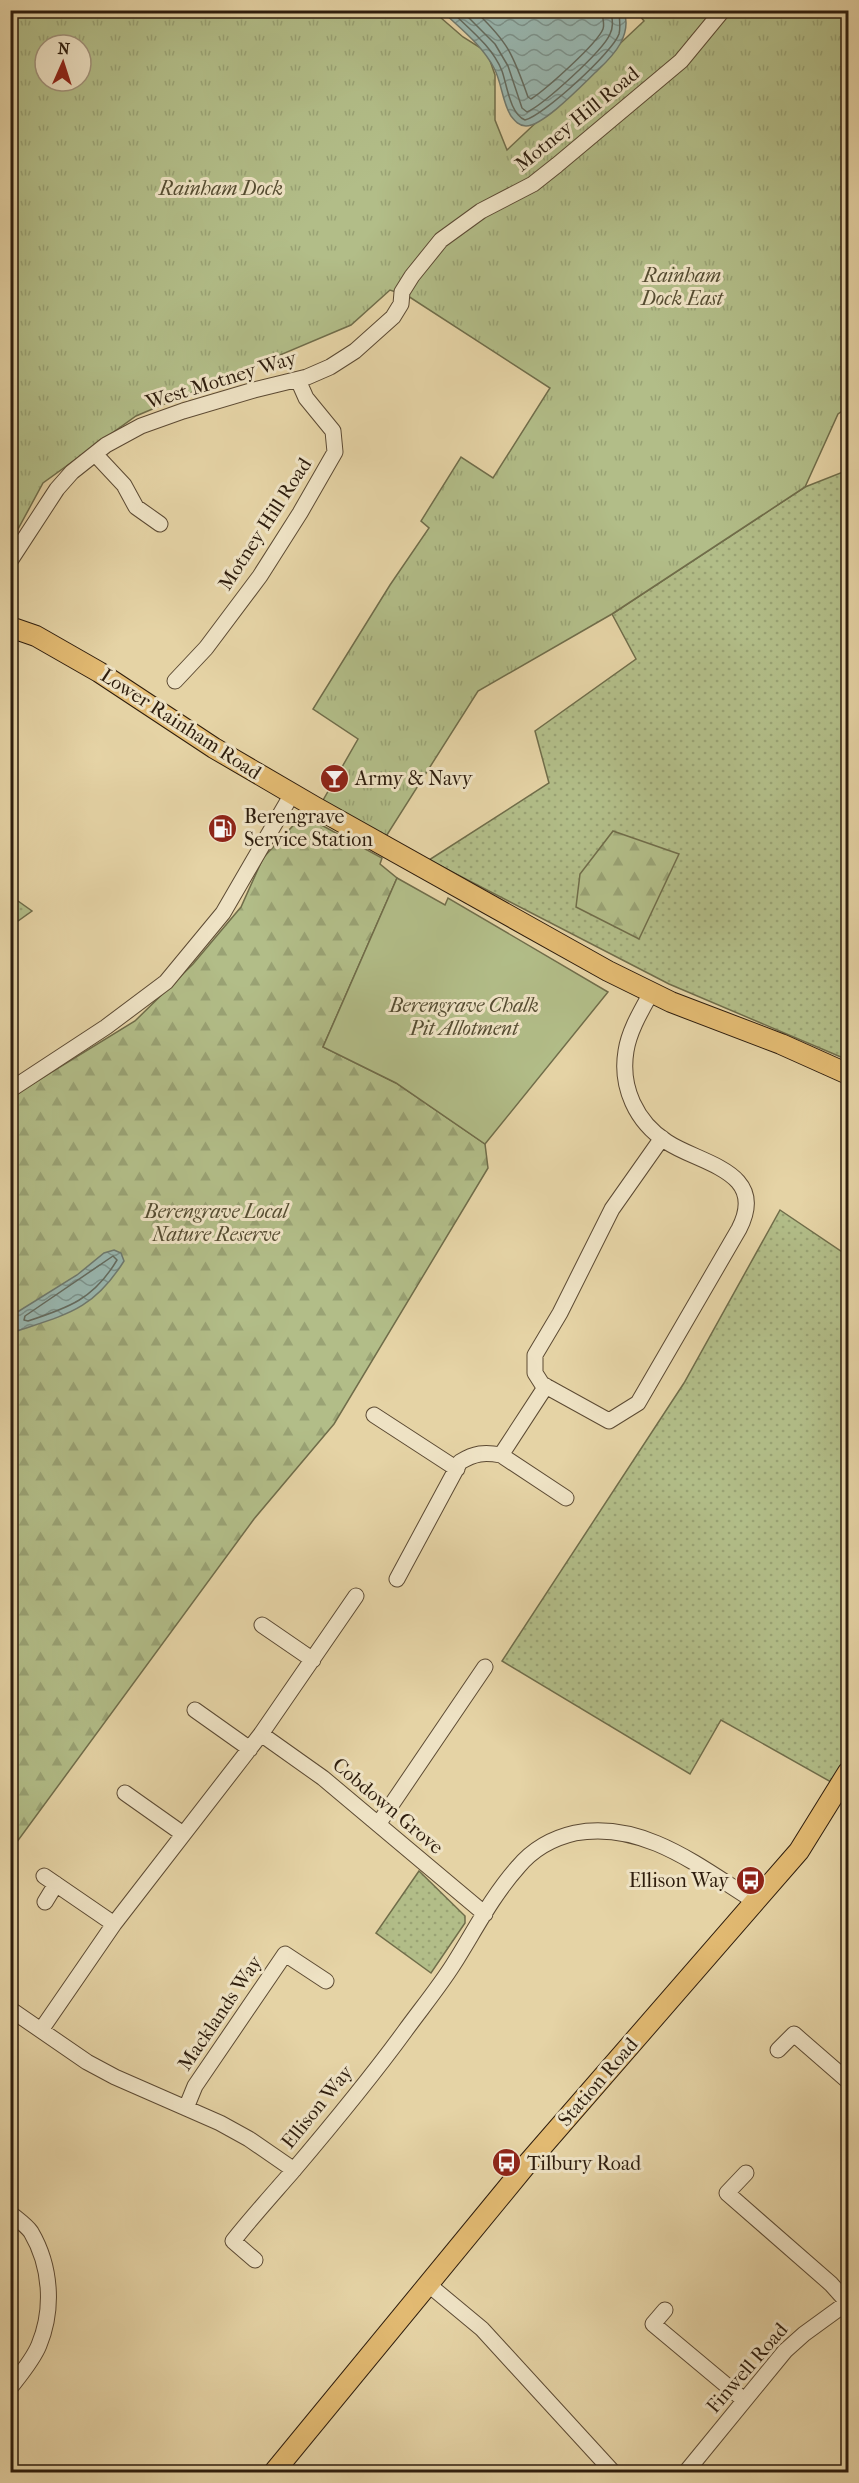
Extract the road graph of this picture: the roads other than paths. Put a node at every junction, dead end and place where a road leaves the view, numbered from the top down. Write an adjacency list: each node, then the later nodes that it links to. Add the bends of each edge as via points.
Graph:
1 (723, 10): 2 (street, Motney Hill Road, via 681,61 581,145 533,184 481,211)
2 (441, 240): 3 (street, West Motney Way, via 407,284 396,312 378,331 338,362)
3 (298, 380): 4 (street, West Motney Way, via 141,426); 8 (street, Motney Hill Road, via 306,398 333,431 335,452 260,576 206,648)
4 (95, 454): 5 (street, via 124,485 136,507); 6 (street, West Motney Way, via 57,489)
5 (160, 524)
6 (10, 561)
7 (10, 627): 9 (main road, Lower Rainham Road, via 36,636 99,672)
8 (175, 681)
9 (292, 794): 10 (main road, Lower Rainham Road); 12 (street, via 218,920 165,982 106,1027)
10 (651, 993): 11 (main road, Lower Rainham Road); 13 (street, via 628,1042 625,1075 632,1103 646,1124)
11 (849, 1074)
12 (10, 1090)
13 (662, 1138): 14 (street, via 612,1209 535,1354 535,1373); 14 (street, via 735,1178 746,1198 742,1223 638,1403 609,1421)
14 (546, 1386): 16 (street)
15 (374, 1415): 17 (street)
16 (501, 1455): 17 (street, via 473,1455); 18 (street)
17 (457, 1468): 19 (street)
18 (566, 1498)
19 (397, 1579)
20 (356, 1596): 22 (street)
21 (262, 1625): 22 (street)
22 (313, 1660): 25 (street)
23 (485, 1667): 29 (street)
24 (195, 1710): 26 (street)
25 (261, 1734): 26 (street); 29 (street, Cobdown Grove)
26 (250, 1749): 30 (street)
27 (849, 1772): 32 (main road, Station Road, via 799,1851)
28 (125, 1793): 30 (street)
29 (379, 1823): 33 (street, Cobdown Grove)
30 (183, 1834): 34 (street)
31 (45, 1902): 34 (street, via 50,1880)
32 (756, 1902): 33 (street, Ellison Way, via 644,1837 627,1832 588,1831 560,1837 528,1856); 45 (main road, Station Road, via 535,2155)
33 (485, 1914): 41 (street, Ellison Way, via 404,2032)
34 (114, 1924): 37 (street)
35 (326, 1981): 40 (street, Macklands Way, via 285,1954 195,2086)
36 (10, 2009): 37 (street)
37 (41, 2031): 40 (street, via 87,2062)
38 (778, 2050): 39 (street, via 794,2034)
39 (849, 2081)
40 (186, 2108): 41 (street, via 249,2139)
41 (294, 2170): 44 (street, Ellison Way, via 233,2241)
42 (746, 2173): 46 (street, via 728,2193)
43 (10, 2213): 48 (street, via 30,2230 49,2284 48,2317 39,2347)
44 (255, 2260)
45 (429, 2285): 50 (main road, Station Road); 51 (street, via 482,2329)
46 (848, 2302): 49 (street, Finwell Road, via 785,2351)
47 (665, 2310): 49 (street, via 653,2324)
48 (10, 2388)
49 (744, 2400): 52 (street, Finwell Road)
50 (274, 2472)
51 (613, 2472)
52 (686, 2472)

